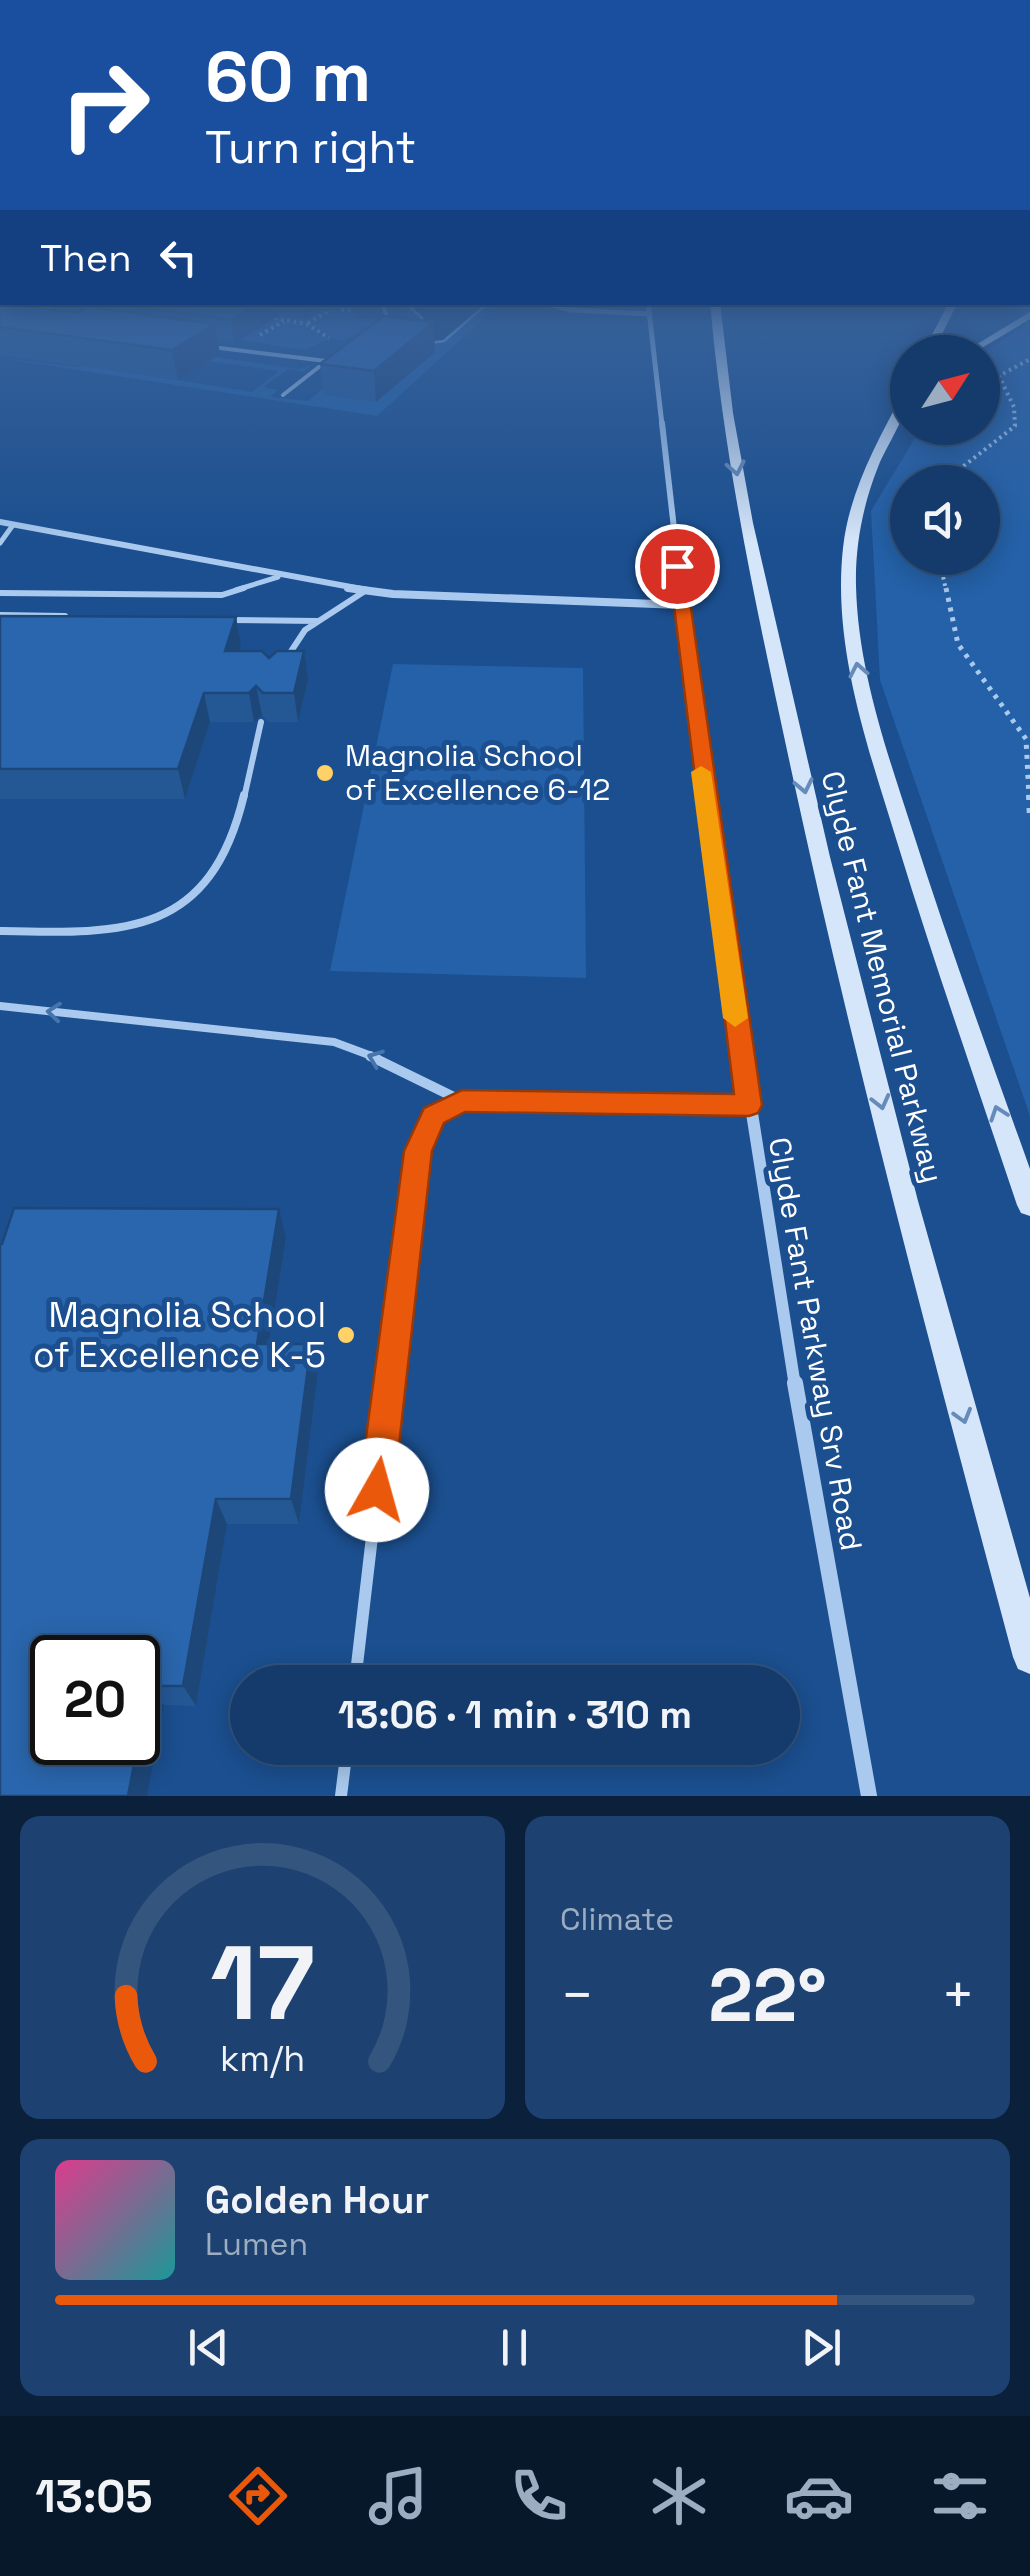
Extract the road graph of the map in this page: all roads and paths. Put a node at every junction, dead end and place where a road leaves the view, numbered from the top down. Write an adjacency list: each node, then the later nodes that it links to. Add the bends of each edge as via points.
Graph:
1 (307, 377): 5 (lane)
2 (657, 377): 17 (street, Clyde Fant Parkway Srv Road)
3 (723, 377): 30 (main road, Clyde Fant Memorial Parkway, one-way to 30, via 825,884)
4 (999, 377): 8 (path, via 1014,406 1015,426)
5 (282, 395)
6 (890, 430): 9 (main road, Clyde Fant Memorial Parkway)
7 (890, 443): 9 (main road)
8 (966, 465)
9 (869, 472): 29 (main road, Clyde Fant Memorial Parkway, one-way to 9, via 929,914 857,671 850,552)
10 (0, 522): 11 (street)
11 (13, 525): 12 (lane); 14 (street)
12 (0, 543)
13 (943, 575): 24 (path, via 958,644 1026,739)
14 (278, 576): 15 (street); 16 (lane, via 222,596)
15 (365, 590): 17 (street); 21 (lane)
16 (0, 593)
17 (682, 604): 28 (street, Clyde Fant Parkway Srv Road)
18 (0, 615): 19 (lane)
19 (80, 617)
20 (219, 619): 21 (lane)
21 (318, 621): 22 (lane)
22 (280, 668)
23 (260, 722): 25 (lane, via 226,854 183,905 111,933)
24 (1030, 820)
25 (0, 931)
26 (0, 1006): 27 (lane, one-way to 26, via 334,1042)
27 (462, 1101): 28 (lane); 31 (lane, via 434,1116 418,1151)
28 (749, 1105): 34 (street, Clyde Fant Parkway Srv Road)
29 (1030, 1205)
30 (1030, 1658)
31 (356, 1665)
32 (345, 1765): 33 (lane)
33 (342, 1796)
34 (870, 1796)

